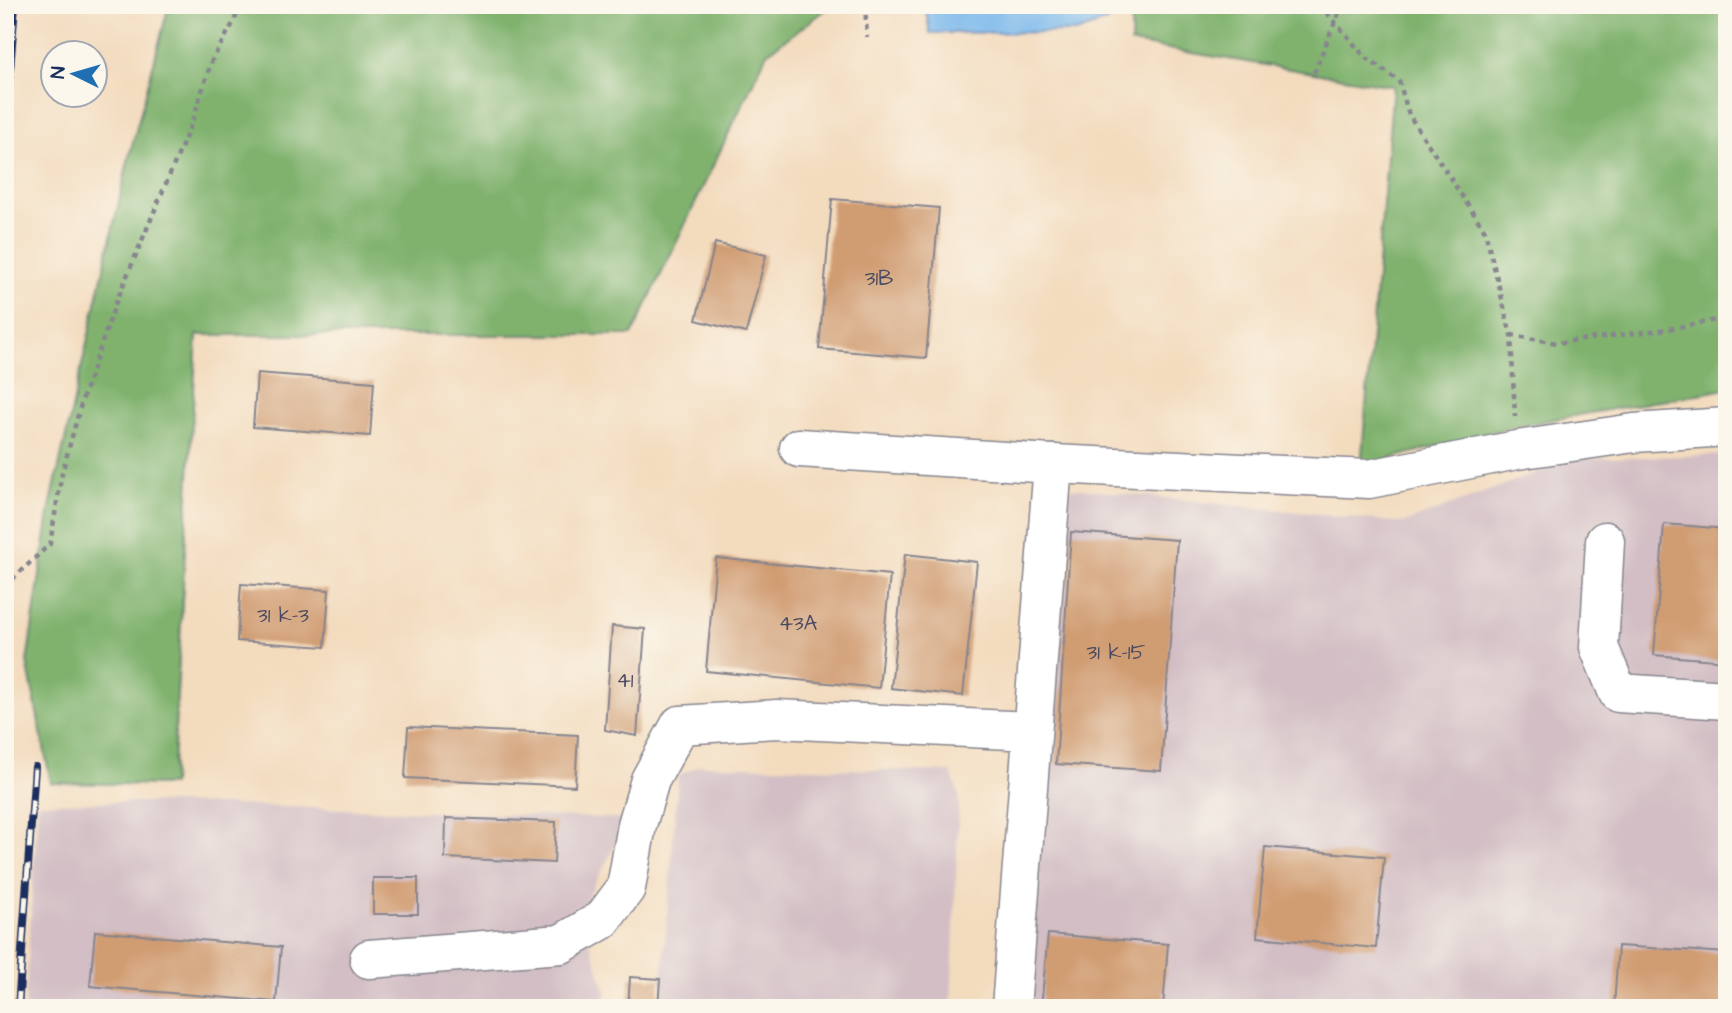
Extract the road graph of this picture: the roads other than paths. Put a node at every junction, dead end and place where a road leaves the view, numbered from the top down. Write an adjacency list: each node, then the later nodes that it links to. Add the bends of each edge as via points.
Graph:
1 (1727, 427): 3 (street, via 1634,433 1369,479)
2 (799, 448): 3 (street)
3 (1053, 464): 6 (street)
4 (1605, 541): 5 (street, via 1599,647 1618,692)
5 (1727, 700)
6 (1032, 730): 7 (street, via 777,719 680,725 650,780 626,888 603,920 561,944); 8 (street)
7 (369, 959)
8 (1011, 1008)

